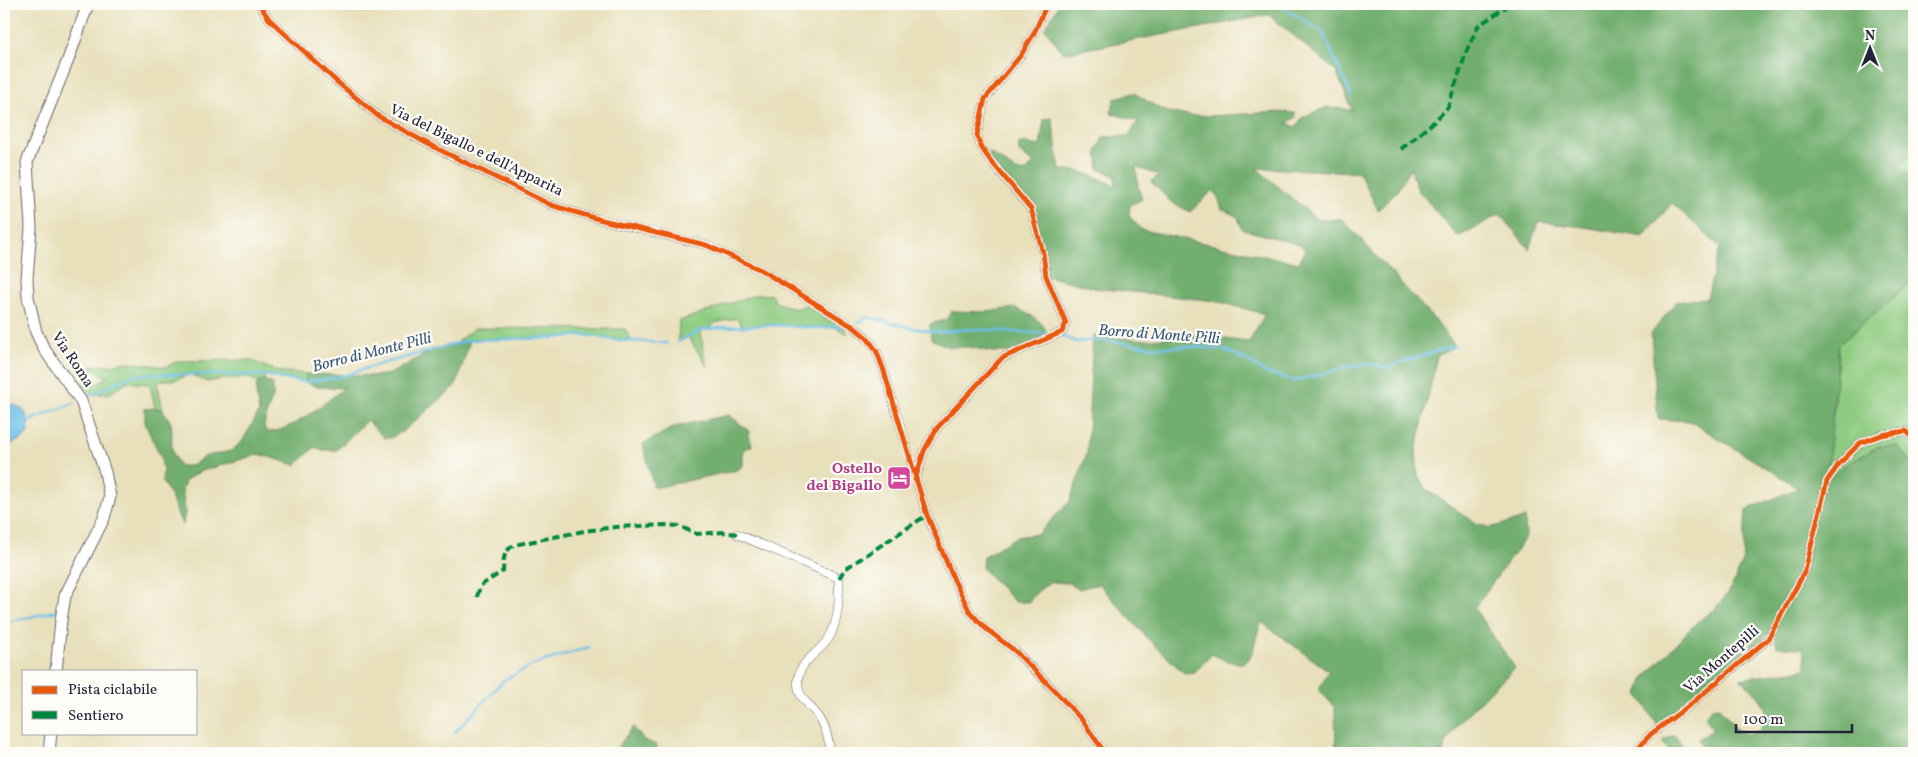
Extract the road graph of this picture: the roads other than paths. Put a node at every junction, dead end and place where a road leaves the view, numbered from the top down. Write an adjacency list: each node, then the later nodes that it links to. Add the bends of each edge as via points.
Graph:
1 (88, 4): 7 (main road, Via Roma, via 26,162 31,227 28,298 36,332 44,349 81,401 110,497 104,518 66,596 60,620)
2 (259, 4): 5 (street, Via del Bigallo e dell'Apparita, via 269,19 378,116 428,144 551,204 706,245 761,270 855,328 867,338 880,359)
3 (1047, 4): 5 (street, via 1024,50 984,99 977,134 980,147 1031,209 1046,276 1066,324 1062,332 1002,358 937,428 924,451)
4 (1914, 438): 12 (street, Via Montepilli, via 1906,431 1881,434 1860,443 1839,464 1827,481 1805,571 1768,639 1651,734)
5 (915, 480): 11 (street, Via del Bigallo e dell'Apparita, via 933,531 970,612 985,628 1016,651 1082,720)
6 (737, 534): 10 (street, via 839,578 833,632 804,663 798,684 800,695 819,718)
7 (56, 670)
8 (51, 734): 9 (main road)
9 (49, 753)
10 (830, 753)
11 (1105, 753)
12 (1633, 753)

